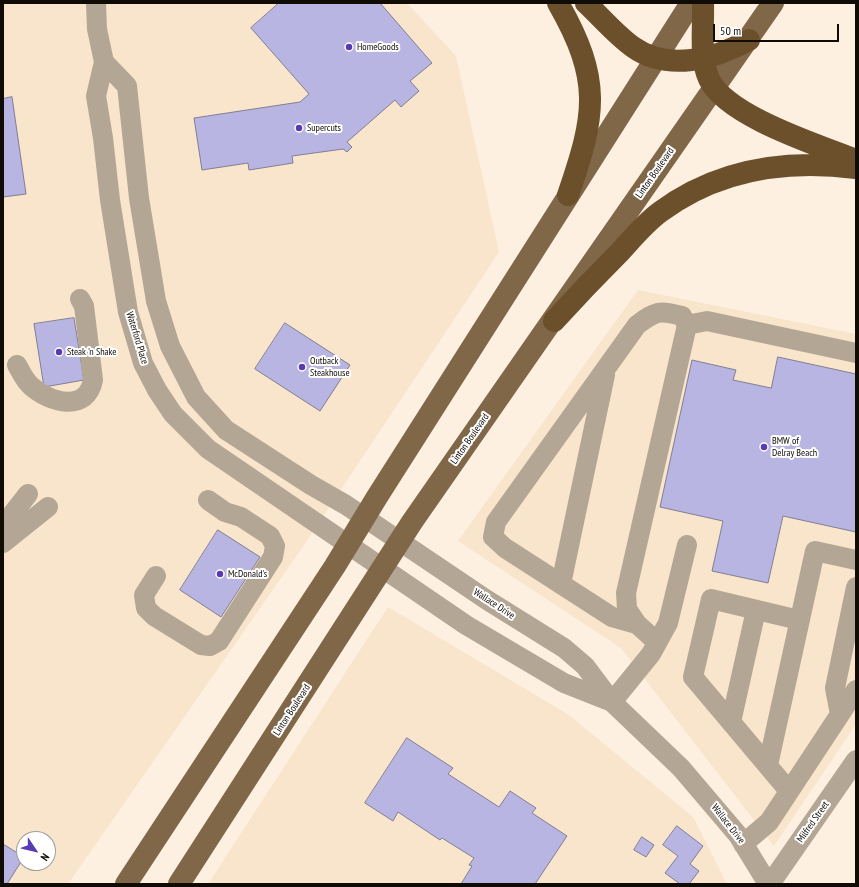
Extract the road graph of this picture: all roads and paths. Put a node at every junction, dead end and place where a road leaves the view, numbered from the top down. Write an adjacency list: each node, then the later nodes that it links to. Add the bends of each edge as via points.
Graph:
1 (96, 3): 10 (street, Waterford Place, via 97,29)
2 (558, 3): 14 (highway, via 584,60 591,99 587,137)
3 (586, 3): 8 (highway, via 633,47)
4 (691, 3): 8 (main road)
5 (703, 3): 9 (highway)
6 (773, 3): 7 (main road, Linton Boulevard)
7 (749, 40): 9 (highway); 11 (main road, Linton Boulevard)
8 (656, 57): 9 (highway, via 675,60); 14 (main road)
9 (705, 58): 11 (highway)
10 (104, 62): 24 (street, via 127,86 139,198 156,301 170,346 196,397 226,430); 28 (street, Waterford Place, via 96,96 125,297 143,363 173,414 208,449)
11 (714, 88): 12 (highway, via 750,115); 16 (main road, Linton Boulevard)
12 (856, 160)
13 (856, 168): 16 (highway, via 779,165 745,172 693,192 651,219)
14 (568, 195): 24 (main road)
15 (80, 299): 19 (street, via 85,313 92,390 81,400 64,402 46,397 30,385)
16 (554, 321): 26 (main road, Linton Boulevard)
17 (687, 325): 18 (street, via 707,321); 20 (street, via 682,316 654,312 637,325); 37 (street, via 626,593 627,609)
18 (856, 353)
19 (17, 365)
20 (607, 367): 33 (street); 33 (street, via 496,522 493,537 505,548)
21 (28, 494): 25 (street)
22 (208, 500): 32 (street, via 270,536 275,546 273,557 219,641 210,646 201,645 154,616 146,608 144,595)
23 (48, 507): 27 (street)
24 (365, 518): 26 (street, Wallace Drive); 28 (main road)
25 (3, 526)
26 (400, 542): 31 (main road, Linton Boulevard); 40 (street, Wallace Drive, via 564,648 585,666)
27 (3, 543)
28 (349, 544): 31 (street, Wallace Drive); 47 (main road)
29 (687, 544): 38 (street, via 668,623)
30 (856, 560): 36 (street, via 814,551)
31 (384, 567): 40 (street, Wallace Drive, via 466,625 564,683); 48 (main road, Linton Boulevard)
32 (156, 576)
33 (561, 584): 37 (street, via 612,617)
34 (856, 587): 41 (street, via 835,688)
35 (756, 610): 36 (street); 42 (street); 42 (street, via 710,599 693,677)
36 (799, 620): 44 (street)
37 (637, 624): 38 (street)
38 (657, 642): 40 (street, via 651,654)
39 (856, 690): 41 (street)
40 (612, 702): 46 (street, Wallace Drive, via 681,768)
41 (840, 714): 45 (street)
42 (731, 722): 44 (street)
43 (856, 760): 49 (street, Milfred Street)
44 (768, 765): 45 (street)
45 (789, 791): 46 (street, via 769,822)
46 (743, 844): 49 (street, Wallace Drive)
47 (126, 884)
48 (179, 884)
49 (769, 884)

